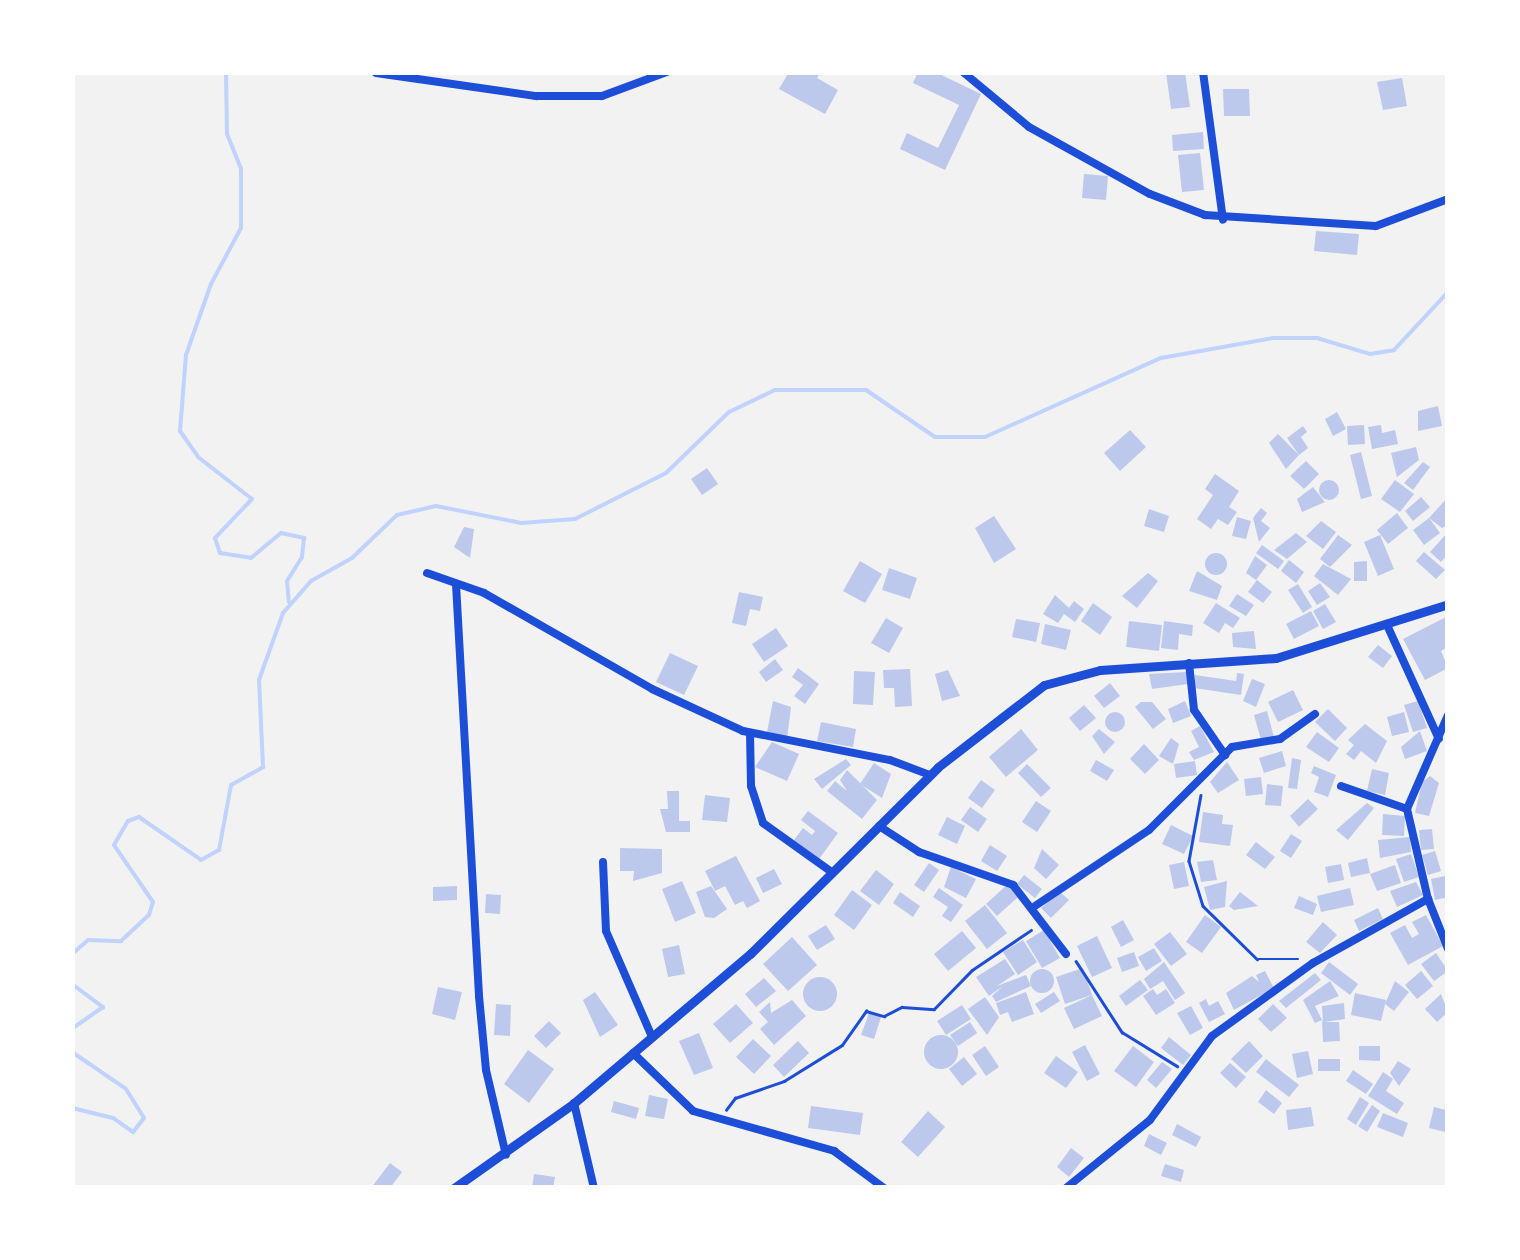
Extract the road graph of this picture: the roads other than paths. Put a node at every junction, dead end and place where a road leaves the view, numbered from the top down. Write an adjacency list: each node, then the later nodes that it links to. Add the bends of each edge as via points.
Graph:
1 (667, 72): 4 (street, via 602,96 536,96)
2 (962, 72): 6 (street, via 1060,144 1150,194)
3 (1203, 72): 6 (street)
4 (376, 74)
5 (1448, 200): 6 (street, via 1376,226)
6 (1223, 220)
7 (427, 573): 8 (street)
8 (456, 584): 14 (street); 30 (street, via 479,996 486,1070)
9 (1448, 604): 10 (street)
10 (1387, 625): 11 (street, via 1276,658); 15 (street)
11 (1189, 663): 16 (street, via 1194,710); 17 (street, via 1100,670 1044,686)
12 (1316, 714): 16 (street, via 1280,739 1232,747)
13 (1448, 715): 15 (street)
14 (750, 733): 17 (street, via 890,760); 22 (street, via 753,798 763,824)
15 (1439, 740): 19 (street)
16 (1225, 755): 24 (street, via 1150,830)
17 (930, 776): 20 (street)
18 (1341, 786): 19 (street)
19 (1407, 809): 23 (street)
20 (879, 826): 22 (street); 24 (street, via 919,852 1006,880)
21 (603, 862): 27 (street, via 606,930)
22 (834, 873): 27 (street)
23 (1428, 899): 25 (street); 34 (street, via 1313,963 1212,1036 1150,1120)
24 (1035, 906): 26 (street)
25 (1448, 949)
26 (1066, 954)
27 (652, 1038): 28 (street)
28 (634, 1052): 29 (street); 33 (street, via 679,1101 722,1120 834,1150)
29 (574, 1103): 30 (street); 32 (street)
30 (506, 1155): 31 (street)
31 (454, 1188)
32 (594, 1188)
33 (884, 1188)
34 (1066, 1188)

